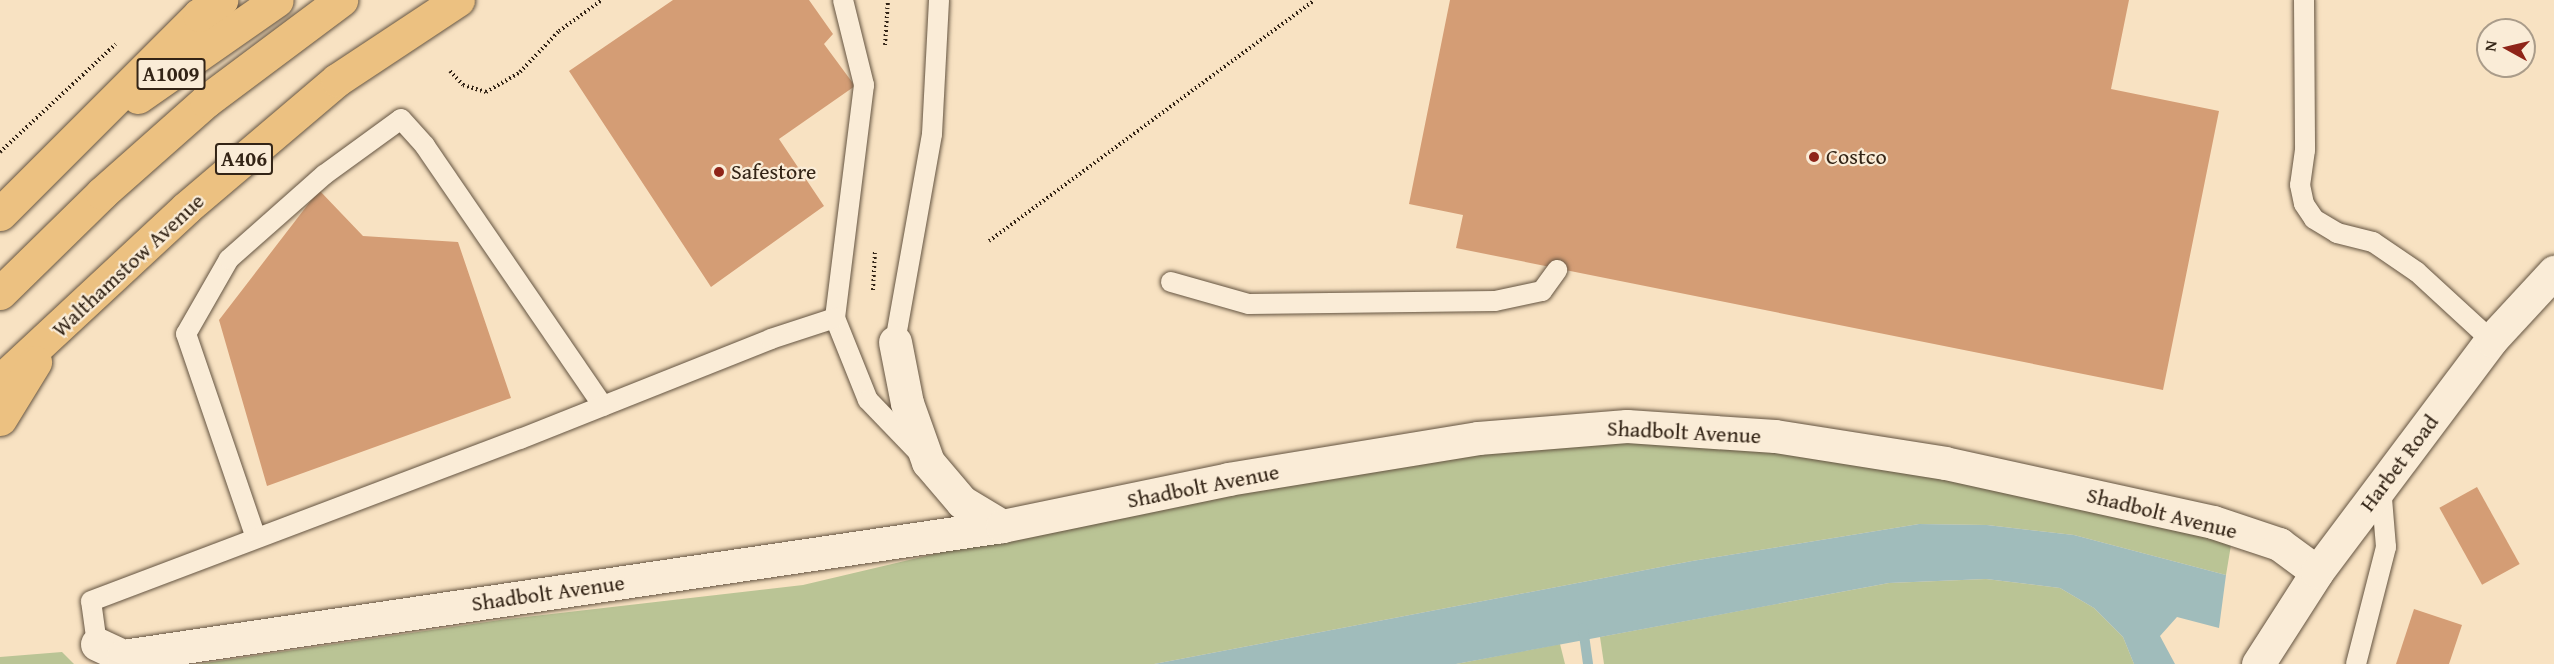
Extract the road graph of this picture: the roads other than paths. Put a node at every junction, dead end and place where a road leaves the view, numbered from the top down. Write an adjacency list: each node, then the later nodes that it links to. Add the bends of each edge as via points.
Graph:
1 (277, 0): 8 (main road, A1009)
2 (341, 0): 13 (main road, via 206,101 102,193)
3 (458, 0): 15 (main road, Walthamstow Avenue / A406, via 337,80 186,208)
4 (843, 0): 14 (lane, via 864,85)
5 (939, 0): 17 (lane, via 932,134)
6 (2304, 0): 16 (lane, via 2305,150 2300,185 2304,204 2314,219 2337,233 2373,242 2417,272)
7 (211, 5): 8 (main road, A1009)
8 (65, 148): 9 (main road, A1009)
9 (0, 214)
10 (1557, 270): 12 (lane, via 1542,291 1495,301 1249,304)
11 (2554, 272): 16 (street, Harbet Road)
12 (1171, 282)
13 (0, 293)
14 (835, 318): 19 (lane, via 771,339); 21 (lane, via 868,400)
15 (48, 340): 18 (main road, Walthamstow Avenue / A406); 20 (main road, A406)
16 (2491, 340): 22 (street, Harbet Road)
17 (895, 342): 21 (street, via 907,403)
18 (0, 381)
19 (603, 406): 24 (lane); 24 (lane, via 425,146 401,119 324,175 230,259 186,334)
20 (0, 419)
21 (928, 462): 23 (street, via 962,502)
22 (2381, 486): 25 (street, Harbet Road); 28 (lane, via 2386,547)
23 (1002, 525): 25 (street, Shadbolt Avenue, via 1228,479 1467,440 1627,426 1775,436 1945,463 2214,522 2279,544); 26 (street, Shadbolt Avenue, via 123,656)
24 (255, 538): 26 (lane, via 91,601)
25 (2317, 572): 27 (street, Harbet Road)
26 (97, 644)
27 (2258, 664)
28 (2356, 664)

